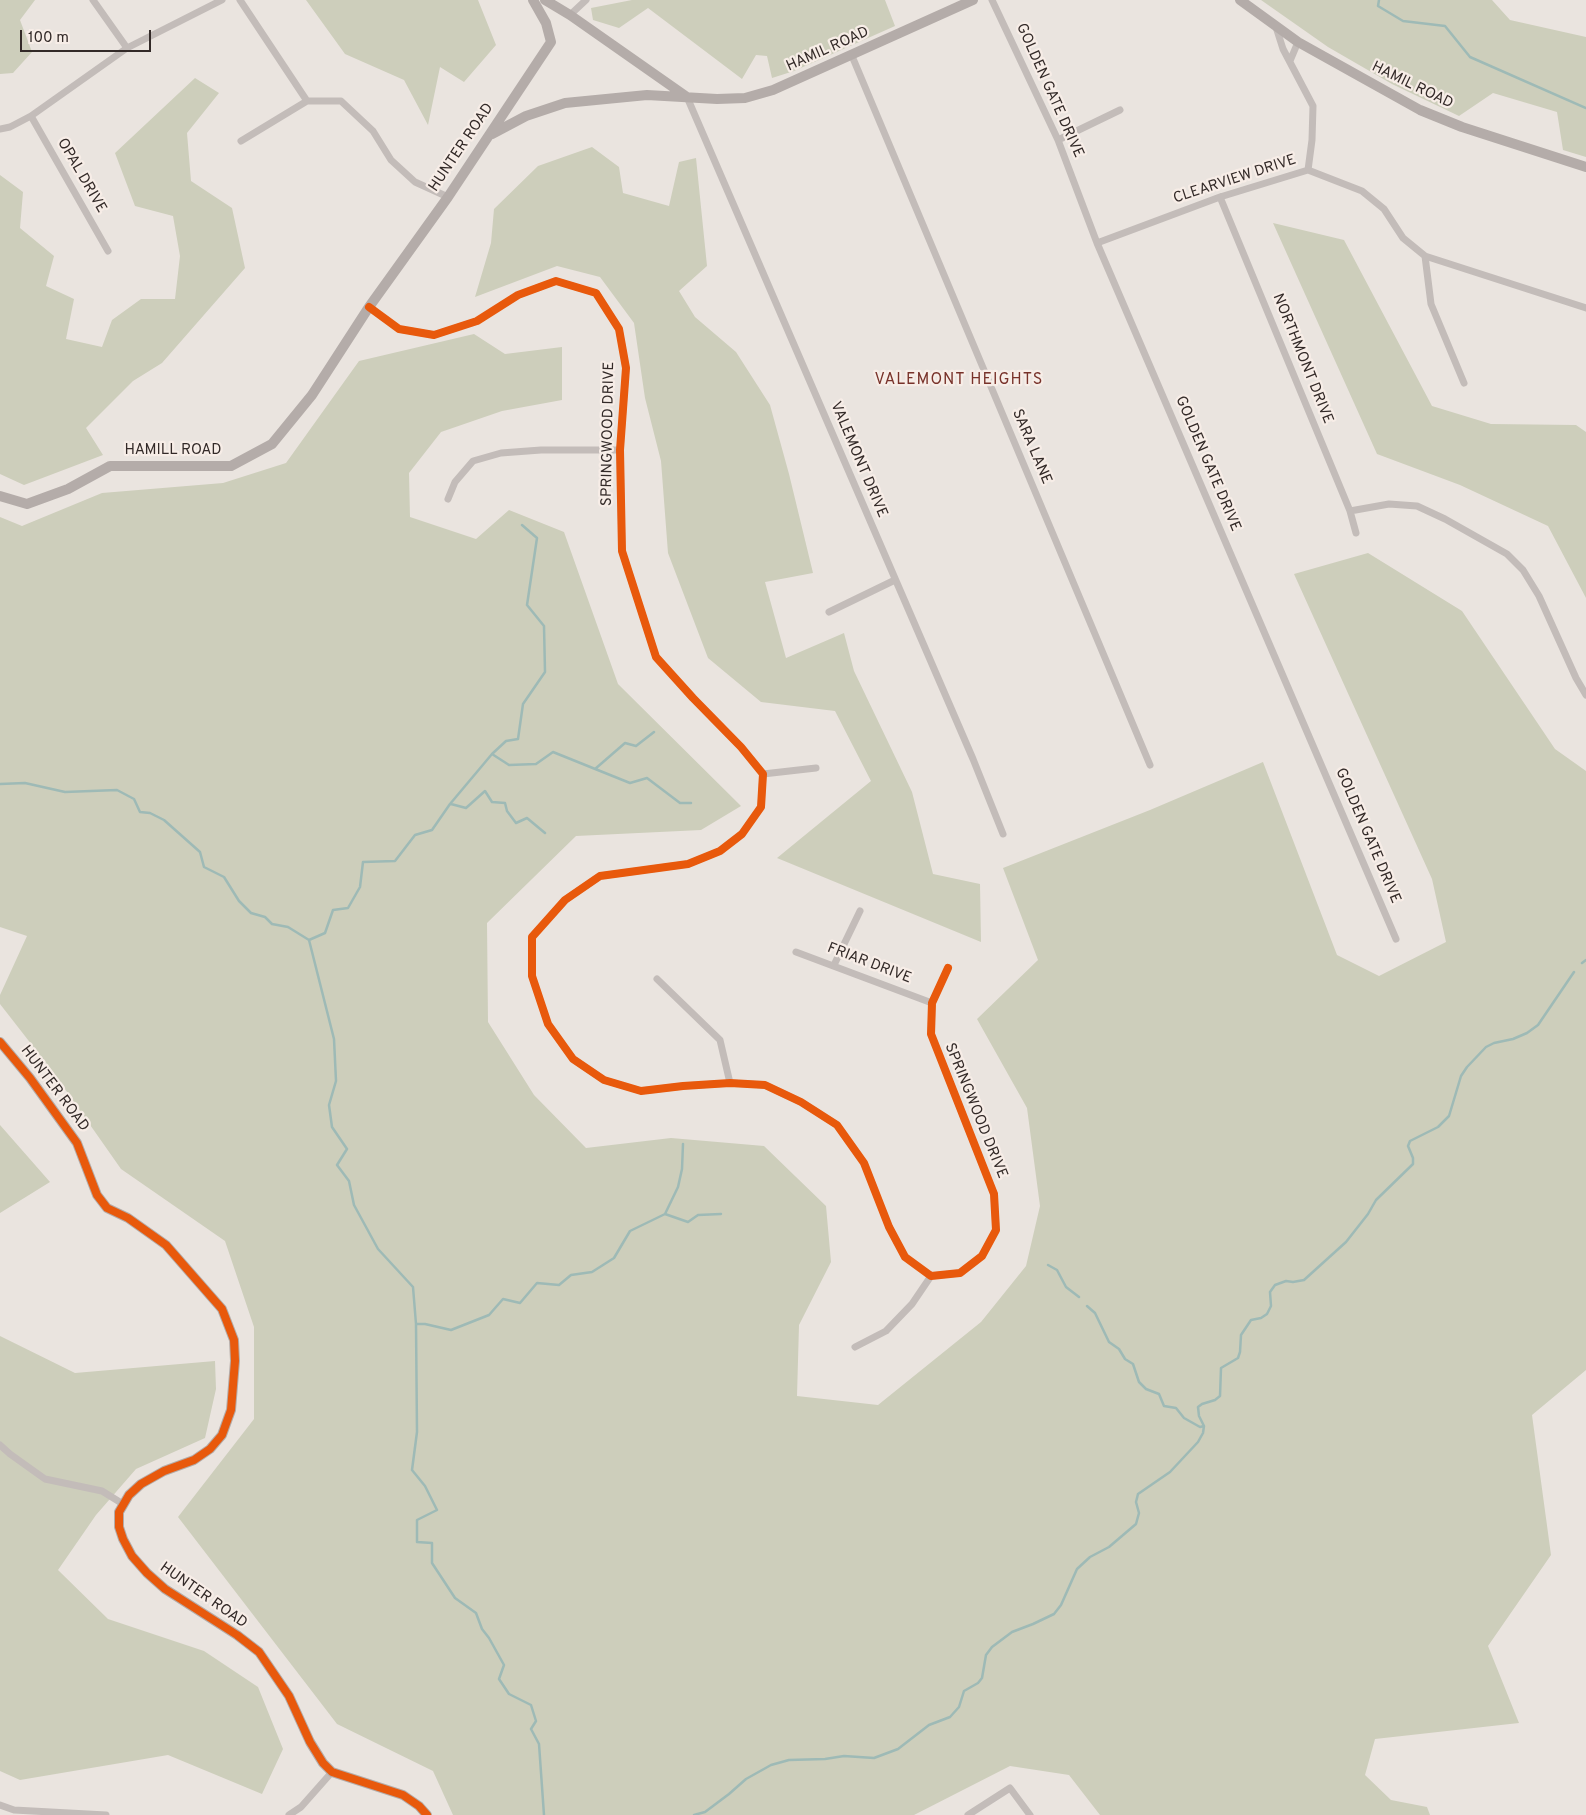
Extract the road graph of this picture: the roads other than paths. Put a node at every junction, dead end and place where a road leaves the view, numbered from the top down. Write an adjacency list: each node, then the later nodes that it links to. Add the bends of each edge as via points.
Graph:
1 (93, 0): 13 (street)
2 (222, 0): 13 (street)
3 (240, 0): 17 (street)
4 (533, 0): 21 (street, HUNTER ROAD, via 546,23 551,42)
5 (545, 0): 10 (street)
6 (586, 0): 10 (street)
7 (973, 0): 14 (street, HAMIL ROAD)
8 (992, 0): 22 (street, GOLDEN GATE DRIVE)
9 (1240, 0): 11 (street, HAMIL ROAD)
10 (570, 15): 16 (street)
11 (1276, 27): 12 (street, HAMIL ROAD); 15 (street)
12 (1298, 42): 15 (street); 24 (street, HAMIL ROAD, via 1420,110)
13 (127, 48): 19 (street)
14 (852, 56): 16 (street, HAMIL ROAD, via 773,90 745,98); 42 (street, SARA LANE)
15 (1290, 61): 25 (street, via 1313,106)
16 (687, 97): 21 (street, HAMIL ROAD, via 647,95 565,103 526,116); 39 (street, VALEMONT DRIVE)
17 (307, 101): 23 (street); 27 (street, via 341,101 373,131 391,160 415,182)
18 (1120, 110): 22 (street)
19 (31, 116): 20 (street); 29 (street, OPAL DRIVE)
20 (0, 129)
21 (490, 135): 27 (street, HUNTER ROAD)
22 (1058, 140): 28 (street, GOLDEN GATE DRIVE)
23 (242, 141)
24 (1586, 167)
25 (1308, 170): 26 (street, CLEARVIEW DRIVE); 30 (street, CLEARVIEW DRIVE, via 1362,191 1384,209 1403,238)
26 (1220, 196): 28 (street, CLEARVIEW DRIVE); 37 (street, NORTHMONT DRIVE)
27 (448, 197): 31 (street, HUNTER ROAD)
28 (1097, 243): 47 (street, GOLDEN GATE DRIVE)
29 (108, 251)
30 (1425, 256): 32 (street, CLEARVIEW DRIVE); 33 (street, via 1431,304)
31 (369, 307): 34 (street, SPRINGWOOD DRIVE, via 399,330 434,335 476,321 518,295 556,281 596,293 620,329 626,368); 35 (street, HAMILL ROAD, via 312,395 272,444 231,466 110,466 68,489 27,504)
32 (1586, 308)
33 (1464, 383)
34 (620, 450): 36 (street, via 501,453 474,461 455,482); 44 (street, SPRINGWOOD DRIVE, via 622,551 656,657 741,747)
35 (0, 496)
36 (448, 499)
37 (1350, 511): 38 (street, NORTHMONT DRIVE); 41 (street, via 1389,504 1417,506 1507,554 1524,570)
38 (1356, 533)
39 (895, 580): 40 (street); 45 (street, VALEMONT DRIVE)
40 (829, 612)
41 (1586, 695)
42 (1150, 765)
43 (816, 768): 44 (street)
44 (762, 774): 54 (street, via 761,807 742,834 720,850 688,864 600,876 565,900 532,937 532,976 548,1024 573,1059 604,1080 641,1092)
45 (1003, 834)
46 (860, 911): 49 (street)
47 (1396, 939)
48 (796, 952): 49 (street, FRIAR DRIVE)
49 (834, 965): 52 (street, FRIAR DRIVE)
50 (948, 968): 52 (street, SPRINGWOOD DRIVE)
51 (657, 980): 54 (street, via 720,1040)
52 (932, 1003): 55 (street, SPRINGWOOD DRIVE, via 930,1034 994,1194 996,1230 982,1256 960,1274)
53 (0, 1042): 58 (street, HUNTER ROAD, via 77,1142 97,1196 107,1208 128,1218 166,1245 222,1309 234,1340 236,1361 230,1410 222,1435 194,1460 141,1484)
54 (730, 1083): 55 (street, via 766,1085 837,1125 864,1162 888,1227 905,1257)
55 (931, 1276): 56 (street, via 912,1304 886,1331)
56 (855, 1347)
57 (0, 1445): 58 (street, via 46,1479 102,1491)
58 (124, 1504): 59 (street, HUNTER ROAD, via 119,1527 132,1556 165,1589 259,1652 289,1696 310,1742)
59 (332, 1772): 62 (street, via 301,1807); 63 (street, via 403,1795)
60 (0, 1805): 61 (street, via 14,1810)
61 (106, 1815)
62 (289, 1815)
63 (427, 1815)
64 (968, 1815): 65 (street, via 1010,1788)
65 (1030, 1815)

